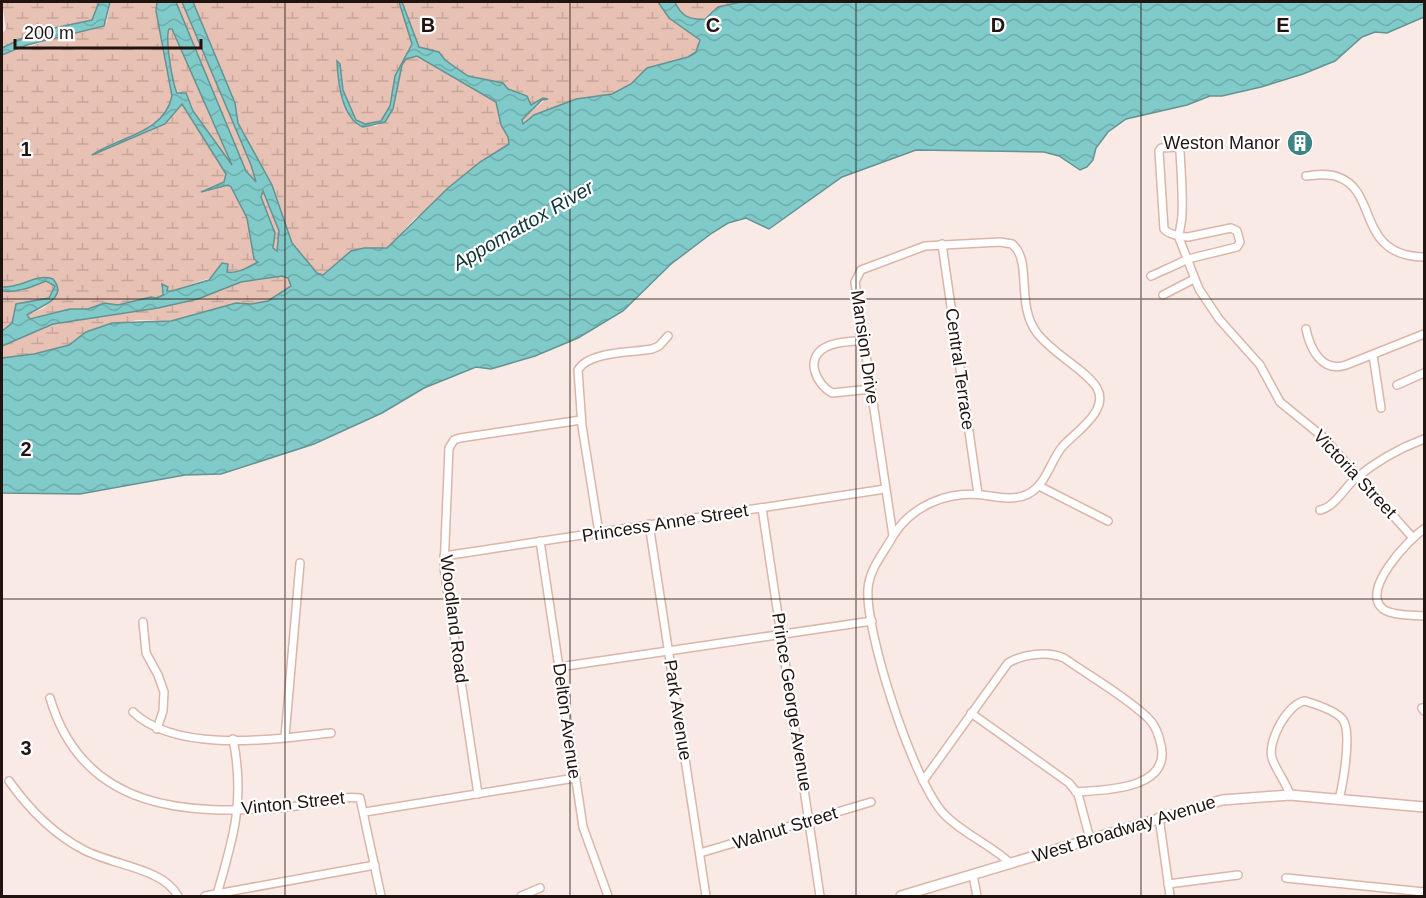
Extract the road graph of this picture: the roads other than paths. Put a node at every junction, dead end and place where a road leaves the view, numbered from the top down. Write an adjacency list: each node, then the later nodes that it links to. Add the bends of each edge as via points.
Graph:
1 (1306, 176): 4 (street, via 1330,175 1347,181 1382,241 1402,254)
2 (1179, 235): 2 (street, via 1164,229 1161,148 1177,147 1180,151); 5 (street, Victoria Street); 5 (street, via 1188,237 1231,228 1239,233 1237,247)
3 (942, 244): 12 (street, Mansion Drive, via 887,258 857,274); 21 (street, Mansion Drive, via 1000,242 1017,248 1022,257 1024,306 1029,321 1053,351 1097,389 1098,403 1090,418 1062,447); 23 (street, Central Terrace)
4 (1425, 258)
5 (1186, 260): 6 (street); 7 (street, Victoria Street)
6 (1151, 276)
7 (1194, 279): 8 (street); 20 (street, Victoria Street, via 1213,311 1264,371 1280,402 1323,437)
8 (1163, 295)
9 (1306, 329): 13 (street, via 1316,354 1330,367)
10 (1425, 334): 13 (street)
11 (668, 336): 18 (street, via 659,346 596,356 580,366 577,375)
12 (864, 340): 16 (street, Mansion Drive); 16 (street, via 826,346 815,358 814,370 821,385 832,393)
13 (1373, 355): 17 (street)
14 (1425, 373): 15 (street)
15 (1397, 385)
16 (871, 389): 22 (street, Mansion Drive)
17 (1381, 408)
18 (581, 420): 29 (street); 33 (street, Woodland Road, via 460,438 451,444)
19 (1425, 439): 20 (street)
20 (1359, 476): 25 (street, via 1329,507); 31 (street, Victoria Street)
21 (1039, 486): 23 (street, via 1021,497); 26 (street)
22 (885, 489): 24 (street, Princess Anne Street); 30 (street, Mansion Drive)
23 (978, 495): 30 (street, via 931,502 903,522)
24 (762, 508): 27 (street, Princess Anne Street); 38 (street, Prince George Avenue)
25 (1320, 510)
26 (1108, 521)
27 (649, 524): 29 (street, Princess Anne Street); 39 (street, Park Avenue)
28 (1425, 529): 31 (street)
29 (599, 533): 32 (street, Princess Anne Street)
30 (893, 536): 36 (street, via 869,579 867,597)
31 (1413, 538): 35 (street, via 1385,572 1377,592 1379,604 1392,612)
32 (540, 542): 33 (street, Princess Anne Street); 40 (street, Delton Avenue)
33 (444, 556): 52 (street, Woodland Road)
34 (300, 563): 46 (street)
35 (1425, 616)
36 (872, 621): 38 (street); 50 (street, via 893,705)
37 (143, 622): 44 (street, via 146,653 164,692 164,711)
38 (782, 635): 39 (street); 60 (street, Prince George Avenue)
39 (669, 651): 40 (street); 62 (street, Park Avenue)
40 (559, 667): 48 (street, Delton Avenue)
41 (50, 698): 57 (street, Vinton Street, via 72,747 90,769 109,783 132,795 163,803)
42 (133, 711): 44 (street)
43 (971, 713): 50 (street); 51 (street); 51 (street, via 1008,663 1047,654 1064,658 1148,718 1158,733 1162,750 1159,765 1151,776 1124,787)
44 (158, 729): 47 (street, via 183,736)
45 (331, 733): 46 (street)
46 (285, 737): 47 (street)
47 (233, 740): 57 (street)
48 (575, 778): 52 (street, Vinton Street); 76 (street, Delton Avenue, via 587,842)
49 (9, 781): 72 (street, via 42,820 70,842 103,859 165,880)
50 (923, 781): 63 (street, via 944,814)
51 (1076, 792): 61 (street)
52 (478, 794): 58 (street, Vinton Street)
53 (1290, 795): 54 (main road, West Broadway Avenue); 54 (street, via 1270,750 1293,706 1305,701 1339,716 1345,724 1347,769); 59 (main road, West Broadway Avenue, via 1222,800)
54 (1339, 799): 56 (main road, West Broadway Avenue)
55 (871, 802): 60 (street, Walnut Street)
56 (1425, 807)
57 (239, 810): 58 (street, Vinton Street, via 357,797); 71 (street)
58 (365, 812): 64 (street)
59 (1159, 817): 61 (main road, West Broadway Avenue); 68 (street)
60 (810, 820): 62 (street, Walnut Street); 78 (street, Prince George Avenue)
61 (1090, 838): 63 (main road, West Broadway Avenue)
62 (700, 853): 77 (street, Park Avenue)
63 (1010, 863): 65 (main road, West Broadway Avenue)
64 (375, 865): 71 (street); 74 (street)
65 (974, 874): 79 (main road, West Broadway Avenue); 80 (street)
66 (1238, 875): 68 (street)
67 (1286, 878): 70 (street)
68 (1168, 884): 81 (street)
69 (540, 888): 75 (street)
70 (1425, 892)
71 (217, 894): 73 (street)
72 (178, 897)
73 (205, 897)
74 (381, 897)
75 (521, 897)
76 (608, 897)
77 (706, 897)
78 (820, 897)
79 (901, 897)
80 (977, 897)
81 (1170, 897)

